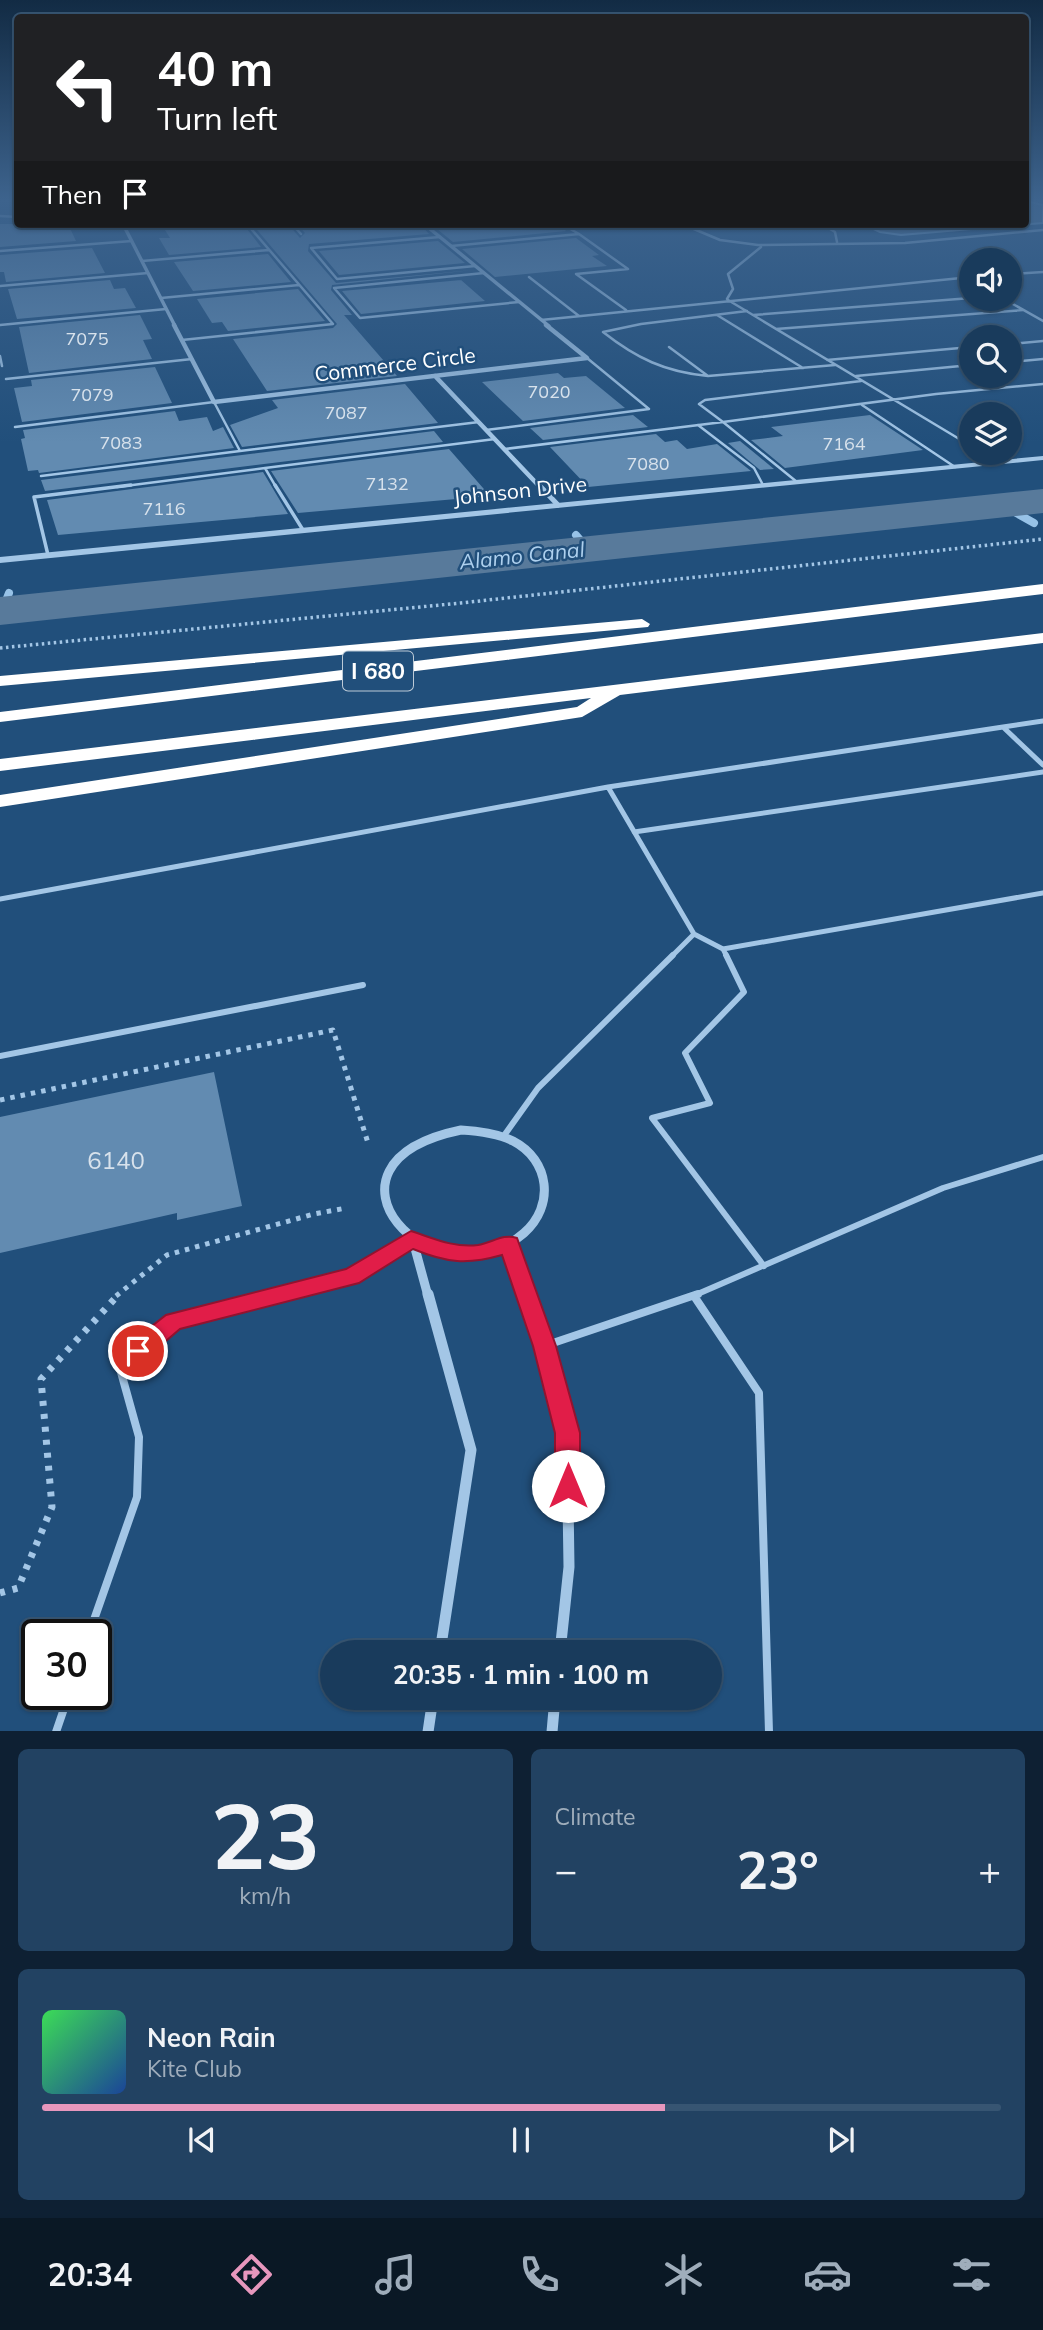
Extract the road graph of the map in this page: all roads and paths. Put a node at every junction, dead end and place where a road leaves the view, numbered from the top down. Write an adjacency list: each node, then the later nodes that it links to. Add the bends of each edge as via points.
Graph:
1 (48, 282): 11 (lane)
2 (153, 282): 12 (street)
3 (296, 282): 10 (lane)
4 (396, 282): 15 (lane, via 334,288 360,318)
5 (495, 282): 15 (street)
6 (535, 282): 22 (lane)
7 (587, 282): 17 (lane)
8 (731, 282): 13 (lane, via 733,289)
9 (913, 282): 13 (lane)
10 (299, 285): 12 (lane); 29 (lane, via 332,324)
11 (0, 286)
12 (161, 298): 16 (street)
13 (727, 299): 17 (lane); 19 (lane)
14 (959, 299): 21 (lane)
15 (519, 302): 23 (street)
16 (166, 309): 26 (lane); 29 (street)
17 (626, 310): 22 (lane)
18 (1023, 310): 24 (lane); 28 (lane)
19 (747, 311): 20 (lane); 21 (lane)
20 (717, 315): 25 (lane); 43 (lane)
21 (753, 315): 28 (lane)
22 (579, 316): 23 (lane)
23 (541, 320): 35 (street)
24 (1043, 321)
25 (641, 324): 27 (lane); 45 (lane, via 603,332 628,352 672,374)
26 (0, 325)
27 (646, 329)
28 (776, 329): 38 (lane)
29 (182, 340): 36 (street)
30 (1043, 341): 31 (lane)
31 (1022, 343)
32 (669, 347): 45 (lane)
33 (959, 348): 38 (lane)
34 (0, 356): 41 (lane)
35 (587, 358): 44 (street, Commerce Circle); 57 (lane, via 649,409)
36 (192, 359): 47 (lane); 51 (street)
37 (1043, 359): 39 (lane)
38 (827, 360): 40 (lane)
39 (1022, 361)
40 (835, 365): 43 (lane); 46 (lane)
41 (2, 366)
42 (959, 366): 46 (lane)
43 (803, 368): 45 (lane)
44 (435, 376): 51 (street, Commerce Circle); 53 (street)
45 (708, 376)
46 (854, 376): 48 (lane)
47 (6, 379)
48 (861, 381): 50 (lane); 54 (lane, via 700,403)
49 (1043, 384): 50 (lane)
50 (894, 401): 52 (lane); 59 (lane)
51 (214, 402): 56 (lane); 61 (lane)
52 (862, 405): 54 (lane); 65 (lane)
53 (479, 422): 57 (street); 61 (lane)
54 (723, 422): 55 (lane); 68 (lane)
55 (698, 425): 60 (lane); 69 (lane, via 754,468)
56 (15, 427)
57 (486, 430): 58 (street)
58 (495, 439): 60 (street); 66 (lane)
59 (959, 439)
60 (505, 449): 70 (street)
61 (240, 451): 67 (lane)
62 (1043, 458): 63 (street, Johnson Drive)
63 (1022, 460)
64 (975, 465): 65 (street, Johnson Drive)
65 (955, 467): 68 (street, Johnson Drive)
66 (265, 468): 71 (lane); 73 (lane, via 33,497)
67 (41, 475)
68 (797, 482): 69 (street, Johnson Drive)
69 (763, 485): 70 (street, Johnson Drive)
70 (558, 505): 71 (street, Johnson Drive)
71 (303, 530): 73 (street, Johnson Drive)
72 (1043, 539): 78 (path)
73 (48, 555): 74 (street, Johnson Drive)
74 (0, 560)
75 (1043, 589): 76 (highway, I 680)
76 (755, 624): 79 (highway, via 722,617); 81 (highway, I 680)
77 (1043, 638): 80 (highway, I 680)
78 (0, 648)
79 (0, 681)
80 (614, 691): 84 (highway, I 680); 88 (highway, via 582,712)
81 (0, 717)
82 (1043, 721): 83 (lane)
83 (1003, 727): 85 (lane); 87 (lane)
84 (0, 765)
85 (1043, 765)
86 (1043, 772): 89 (lane)
87 (608, 787): 89 (lane); 91 (lane)
88 (0, 801)
89 (634, 832): 92 (lane)
90 (1043, 892): 93 (lane)
91 (0, 899)
92 (694, 934): 93 (lane); 97 (lane, via 538,1088)
93 (723, 949): 102 (lane, via 744,992 685,1053 710,1103 652,1118)
94 (363, 985): 95 (lane)
95 (0, 1056)
96 (0, 1100): 98 (path, via 333,1030)
97 (503, 1137): 100 (street, via 461,1130 433,1136 407,1150 389,1172 383,1196 392,1221); 101 (street, via 534,1157 545,1178 545,1201 533,1225)
98 (368, 1143)
99 (1043, 1157): 102 (lane, via 943,1188)
100 (412, 1240): 101 (street, via 443,1252 477,1254); 105 (lane, via 352,1276 174,1322 120,1365 139,1437 137,1497); 106 (street, via 471,1450)
101 (509, 1244): 104 (street)
102 (764, 1266): 103 (lane)
103 (694, 1296): 104 (lane); 114 (lane, via 759,1393)
104 (544, 1346): 107 (street, via 568,1433 569,1567)
105 (94, 1619)
106 (442, 1640)
107 (561, 1640)
108 (63, 1710): 111 (lane)
109 (431, 1710): 112 (street)
110 (554, 1710): 113 (street)
111 (56, 1731)
112 (428, 1731)
113 (552, 1731)
114 (769, 1731)

